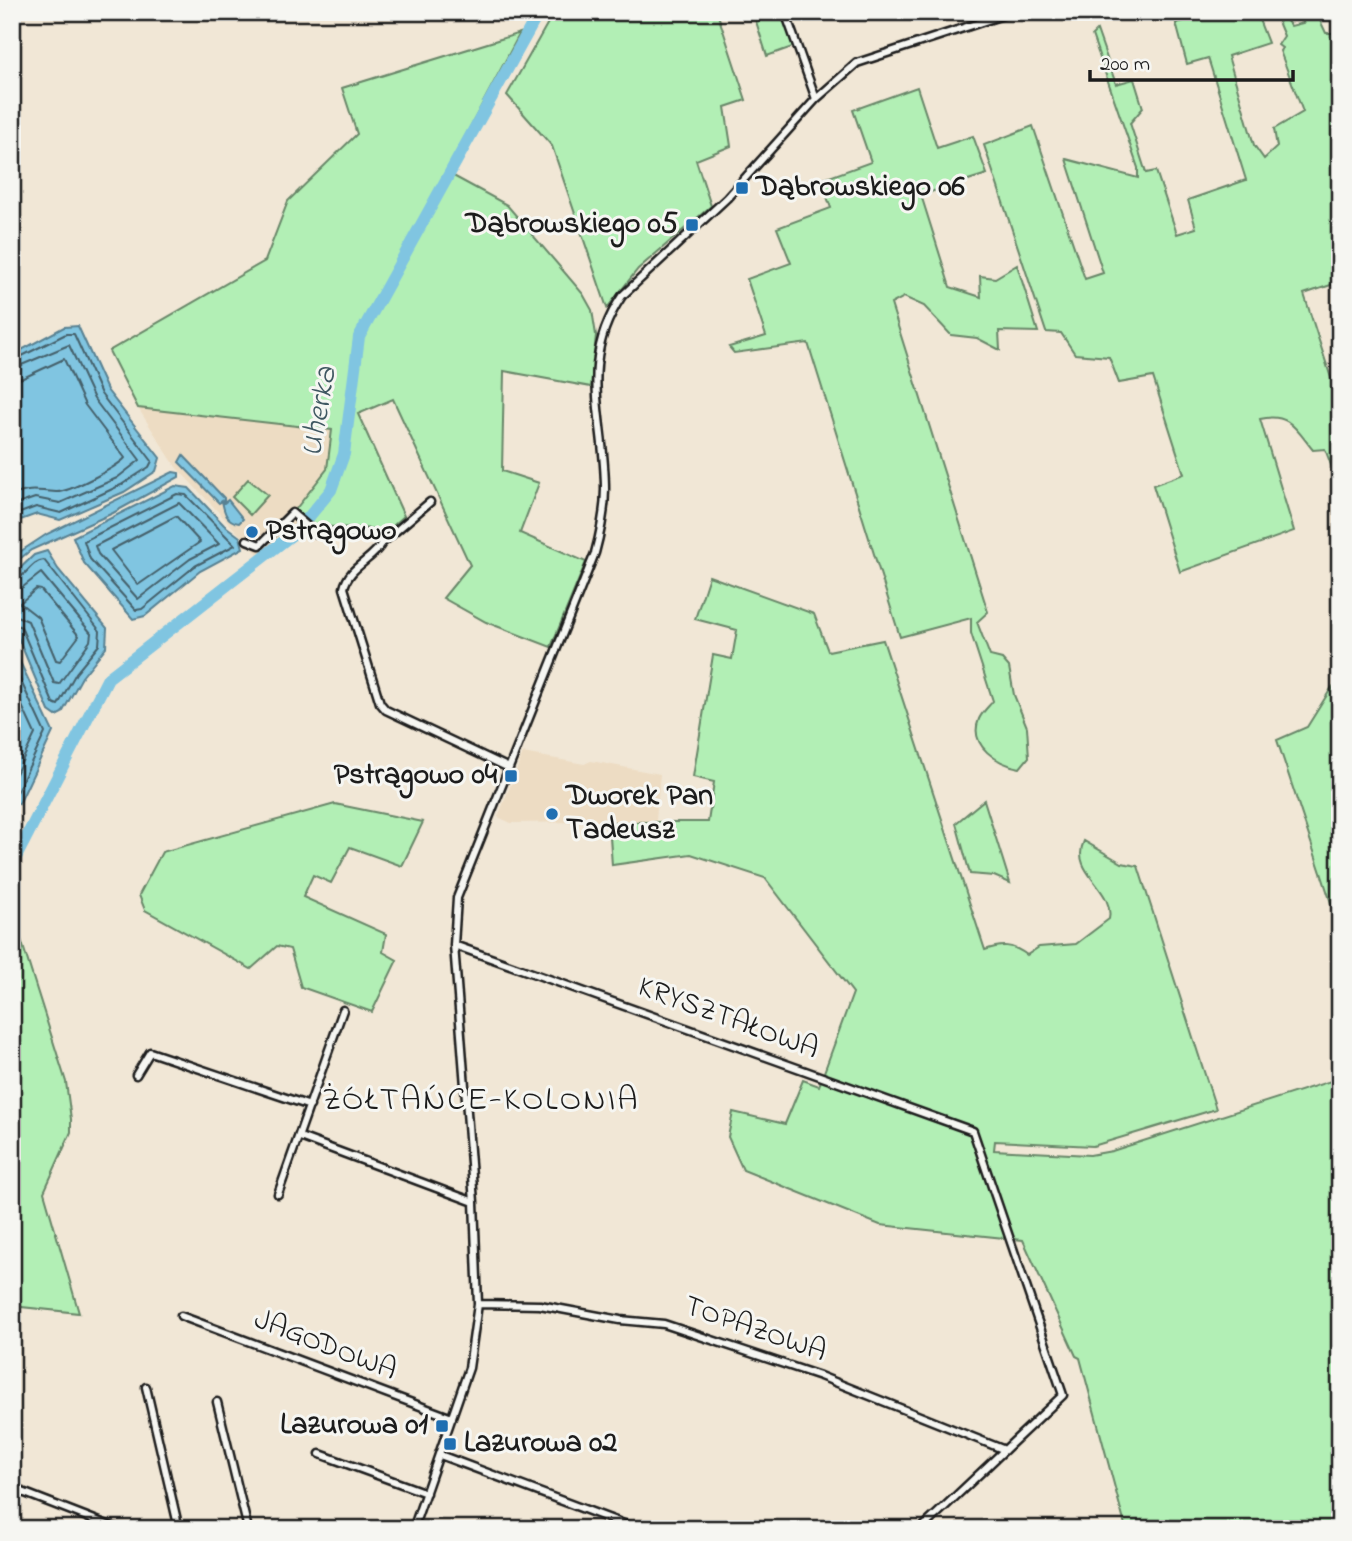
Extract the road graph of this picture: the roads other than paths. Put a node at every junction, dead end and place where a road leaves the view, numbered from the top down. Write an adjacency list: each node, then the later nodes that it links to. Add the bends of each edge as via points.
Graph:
1 (785, 12): 3 (street)
2 (1012, 12): 3 (street, via 857,63)
3 (816, 99): 7 (street, via 727,198 622,296 609,316 600,339 597,377 605,486 596,553)
4 (430, 502): 6 (street)
5 (247, 540): 6 (street, via 260,545 292,513 315,533 377,535)
6 (382, 543): 7 (street, via 351,572 344,588 380,704)
7 (509, 768): 8 (street, via 457,898)
8 (454, 945): 14 (street); 20 (street, KRYSZTAŁOWA, via 973,1132 1063,1395)
9 (343, 1010): 11 (street)
10 (136, 1074): 11 (street, via 150,1052)
11 (310, 1106): 12 (street)
12 (300, 1138): 13 (street); 14 (street)
13 (278, 1194)
14 (474, 1202): 15 (street)
15 (478, 1304): 19 (street, via 469,1368); 20 (street, TOPAZOWA, via 540,1305 664,1324 820,1376)
16 (181, 1316): 19 (street, JAGODOWA)
17 (146, 1387): 26 (street)
18 (217, 1402): 27 (street)
19 (452, 1418): 22 (street)
20 (1005, 1450): 30 (street)
21 (320, 1454): 24 (street)
22 (440, 1455): 24 (street); 29 (street)
23 (12, 1488): 25 (street)
24 (426, 1493): 28 (street)
25 (118, 1529)
26 (179, 1529)
27 (248, 1529)
28 (413, 1529)
29 (637, 1529)
30 (921, 1529)

